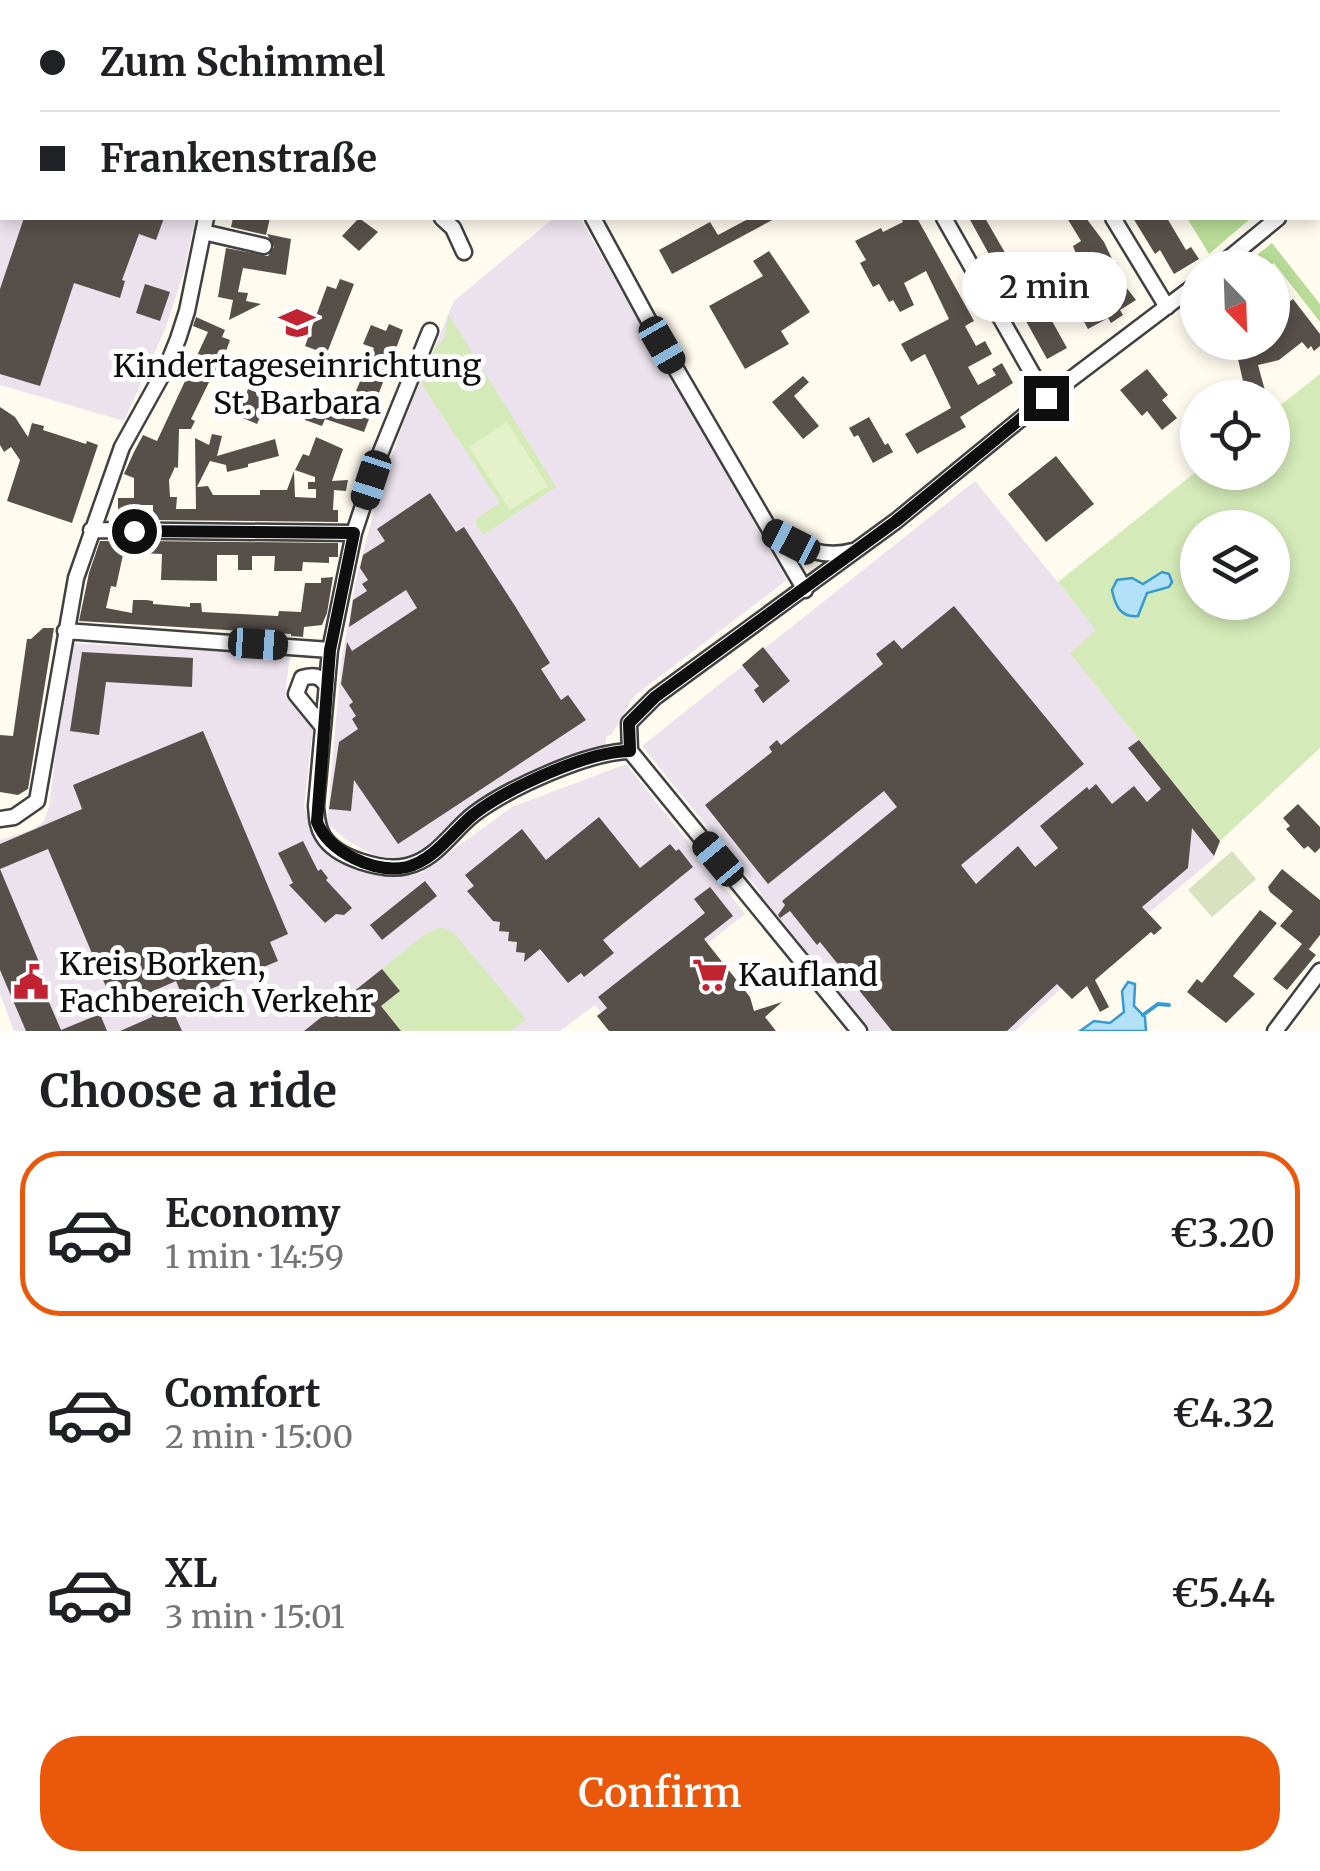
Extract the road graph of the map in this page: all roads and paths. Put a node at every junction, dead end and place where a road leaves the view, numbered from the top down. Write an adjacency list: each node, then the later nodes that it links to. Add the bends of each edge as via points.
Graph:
1 (444, 220): 9 (street)
2 (594, 220): 15 (street)
3 (945, 220): 13 (street)
4 (1113, 220): 11 (street)
5 (1276, 220): 8 (street)
6 (205, 225): 7 (street); 14 (street, via 178,339 122,447)
7 (264, 246)
8 (1239, 250)
9 (464, 252)
10 (1180, 298): 11 (street)
11 (1167, 308): 13 (street)
12 (430, 331): 16 (street)
13 (1046, 398): 17 (street)
14 (90, 530): 16 (street); 19 (street)
15 (770, 532): 17 (street, via 812,552); 18 (street)
16 (354, 533): 20 (street)
17 (858, 549): 18 (street)
18 (805, 590): 23 (street, via 635,714)
19 (65, 631): 20 (street); 24 (street, via 37,800 14,818)
20 (330, 650): 21 (street)
21 (326, 685): 22 (street); 22 (street, via 312,675 302,678 296,694)
22 (323, 726): 23 (street, via 316,806 323,837 336,850 390,867 423,860 472,815 530,781 611,751)
23 (630, 751): 26 (street)
24 (0, 819)
25 (1320, 972): 27 (street)
26 (860, 1031)
27 (1275, 1031)

